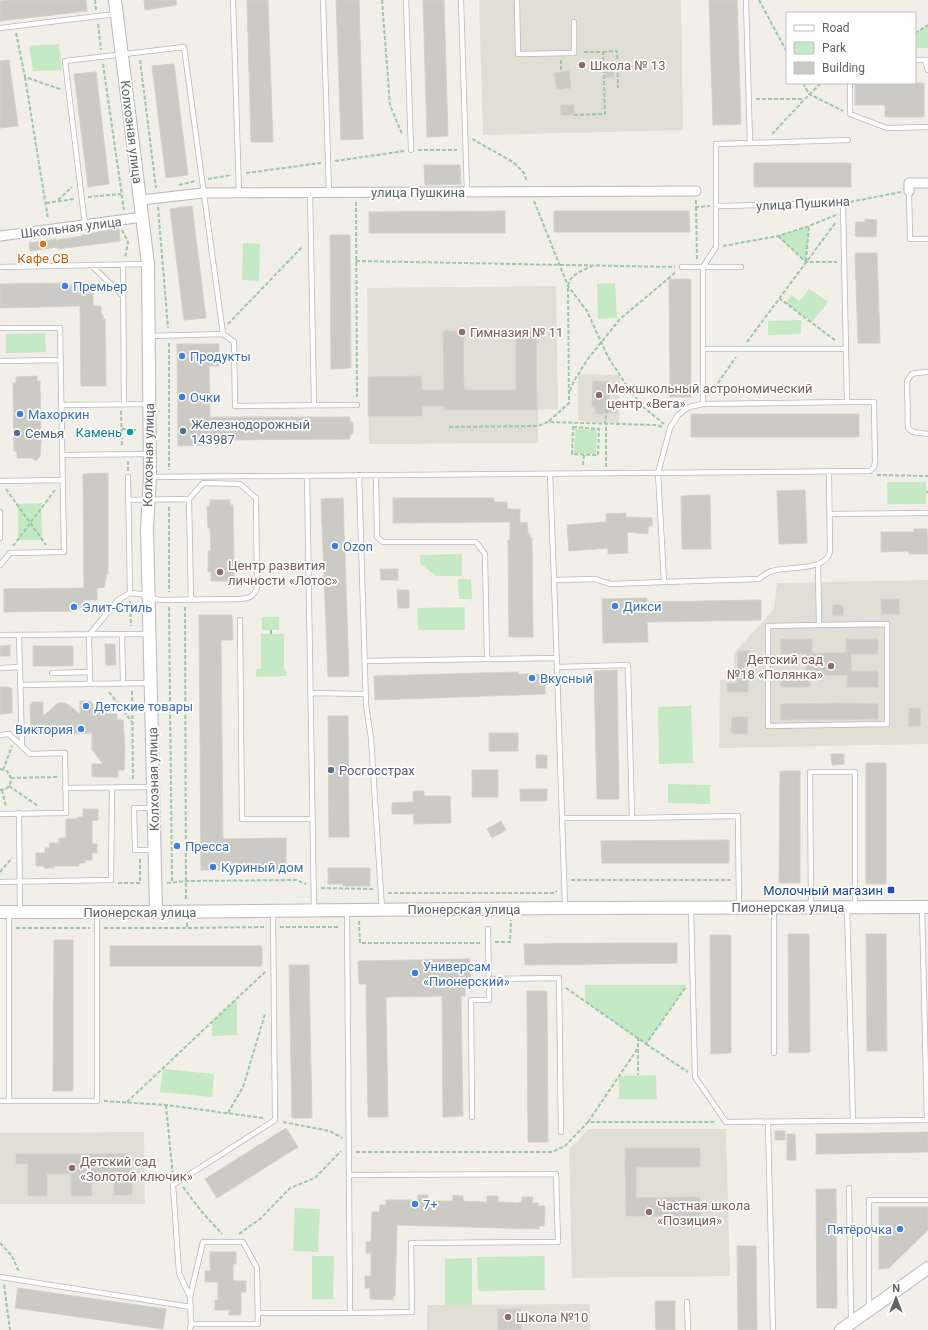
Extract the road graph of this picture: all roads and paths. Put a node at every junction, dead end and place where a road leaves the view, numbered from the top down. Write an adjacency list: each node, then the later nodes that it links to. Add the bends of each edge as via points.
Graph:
1 (95, 0): 12 (path)
2 (115, 0): 11 (street, Колхозная улица)
3 (233, 0): 46 (lane)
4 (323, 0): 45 (lane)
5 (382, 0): 44 (path, via 390,105)
6 (406, 0): 44 (lane)
7 (461, 0): 40 (lane)
8 (517, 0): 21 (lane, via 518,54)
9 (746, 0): 35 (lane)
10 (759, 0): 18 (path)
11 (117, 14): 12 (lane); 23 (street, Колхозная улица)
12 (97, 16): 15 (lane); 24 (path)
13 (574, 22): 22 (lane)
14 (928, 25): 17 (path)
15 (15, 26): 16 (lane); 28 (path)
16 (0, 28)
17 (916, 32)
18 (786, 50)
19 (603, 52): 22 (path); 32 (path, via 616,51); 38 (path, via 605,114)
20 (139, 53): 23 (lane); 48 (lane, via 184,47); 60 (path)
21 (561, 53): 22 (lane); 27 (path)
22 (574, 53)
23 (122, 55): 24 (lane); 62 (street, Колхозная улица)
24 (102, 57): 34 (lane, via 65,61); 61 (path, via 121,194)
25 (926, 60): 26 (lane)
26 (928, 70)
27 (561, 72)
28 (25, 76): 34 (path); 64 (path)
29 (804, 84): 33 (path)
30 (820, 84): 33 (path)
31 (850, 84): 37 (lane)
32 (618, 88)
33 (809, 94): 36 (path); 37 (path)
34 (69, 95): 47 (lane)
35 (749, 99): 36 (path); 42 (lane)
36 (805, 99): 43 (path)
37 (850, 114): 39 (lane, via 887,128)
38 (574, 115)
39 (928, 127)
40 (465, 135): 44 (path, via 457,150); 54 (lane); 55 (path, via 513,162 524,173)
41 (848, 140): 43 (lane)
42 (750, 143): 43 (lane); 66 (lane, via 716,144)
43 (764, 143)
44 (411, 150): 45 (path)
45 (328, 162): 46 (path); 59 (lane)
46 (239, 174): 48 (path); 57 (lane)
47 (79, 180): 61 (lane); 63 (path)
48 (202, 180): 50 (path); 56 (lane)
49 (928, 183): 52 (street, via 909,183)
50 (179, 185)
51 (696, 191): 55 (street, улица Пушкина)
52 (909, 191): 65 (path, улица Пушкина); 77 (lane, via 910,239)
53 (356, 192): 54 (street, улица Пушкина); 59 (street, улица Пушкина); 79 (path)
54 (467, 192): 55 (street, улица Пушкина)
55 (530, 192): 83 (path)
56 (203, 193): 57 (street, улица Пушкина); 60 (street, улица Пушкина); 95 (lane)
57 (240, 193): 58 (street, улица Пушкина)
58 (310, 193): 59 (street, улица Пушкина); 76 (lane)
59 (329, 193)
60 (157, 194): 62 (street, улица Пушкина); 96 (path)
61 (81, 198): 63 (path); 71 (lane)
62 (140, 200): 70 (street, Колхозная улица)
63 (57, 201): 64 (path)
64 (46, 202): 73 (path)
65 (843, 203): 66 (lane, улица Пушкина); 69 (lane)
66 (715, 206): 68 (path); 78 (lane)
67 (696, 207): 89 (path, via 697,259)
68 (700, 207)
69 (843, 212): 72 (path); 80 (path); 81 (lane)
70 (143, 217): 71 (street, Школьная улица); 82 (street, Колхозная улица)
71 (85, 225): 73 (street, Школьная улица)
72 (809, 226): 75 (path); 80 (path)
73 (49, 229): 74 (street, Школьная улица)
74 (0, 236)
75 (778, 236): 78 (path); 80 (path)
76 (311, 238): 95 (path, via 228,324); 111 (lane)
77 (928, 239)
78 (716, 247): 89 (lane)
79 (356, 261): 83 (path); 112 (path)
80 (806, 262): 81 (path); 93 (path)
81 (844, 262): 101 (lane)
82 (148, 264): 85 (lane); 97 (street, Колхозная улица)
83 (559, 264): 86 (path); 91 (path)
84 (91, 265): 85 (lane); 87 (lane); 92 (lane)
85 (123, 265): 92 (lane)
86 (594, 266): 88 (path); 91 (path, via 577,273 569,281)
87 (0, 267)
88 (682, 267): 89 (lane); 98 (path, via 620,319)
89 (703, 267): 90 (lane); 99 (lane)
90 (741, 267)
91 (568, 286): 98 (path, via 586,310); 105 (path)
92 (123, 296): 110 (lane)
93 (779, 298): 100 (path); 101 (path)
94 (0, 328): 102 (lane, via 60,328)
95 (223, 334): 96 (lane); 111 (lane, via 234,342 235,406)
96 (168, 335): 97 (lane); 135 (path)
97 (149, 336): 107 (street, Колхозная улица)
98 (602, 343): 105 (path, via 587,360); 119 (path, via 642,406)
99 (704, 349): 100 (lane); 108 (lane)
100 (741, 349): 101 (lane); 108 (path)
101 (846, 349): 106 (lane)
102 (60, 360): 103 (lane); 109 (lane)
103 (0, 361)
104 (928, 372): 122 (lane, via 912,374 907,380 908,428 914,432)
105 (569, 393): 114 (path, via 569,403)
106 (846, 402): 108 (lane); 128 (lane, via 874,402 875,462 870,471)
107 (149, 404): 110 (lane); 124 (street, Колхозная улица)
108 (703, 404): 119 (lane, via 689,407 678,415)
109 (61, 405): 110 (lane); 125 (lane)
110 (124, 405): 120 (path, via 121,410)
111 (314, 405): 112 (lane)
112 (357, 405)
113 (607, 407): 116 (path)
114 (548, 422): 115 (path); 117 (path, via 538,426)
115 (586, 423): 116 (path); 118 (path)
116 (606, 425): 119 (path, via 655,425); 132 (path)
117 (449, 427)
118 (586, 428): 126 (path, via 573,428 572,454); 126 (path, via 599,429 598,455)
119 (670, 428): 129 (lane)
120 (122, 429): 121 (path); 123 (path, via 122,448)
121 (136, 430)
122 (928, 434)
123 (127, 454): 124 (lane); 125 (lane); 139 (path)
124 (150, 454): 140 (street, Колхозная улица)
125 (62, 455): 141 (lane)
126 (584, 455): 131 (path)
127 (830, 472): 128 (lane); 129 (lane); 151 (lane)
128 (864, 472): 138 (path, via 864,475)
129 (658, 473): 132 (lane); 159 (lane)
130 (550, 474): 131 (lane); 134 (lane); 158 (lane)
131 (582, 474): 132 (lane)
132 (606, 474)
133 (359, 475): 134 (lane); 137 (lane); 179 (lane)
134 (376, 475): 175 (lane, via 377,538 383,542 476,542 485,554)
135 (169, 476): 136 (lane); 140 (lane)
136 (219, 476): 137 (lane); 143 (lane)
137 (307, 476): 191 (lane)
138 (928, 476)
139 (128, 477): 147 (lane)
140 (150, 477): 148 (street, Колхозная улица)
141 (63, 480): 142 (lane); 152 (path); 154 (lane, via 64,552)
142 (0, 481)
143 (219, 484): 146 (lane, via 203,483); 164 (lane, via 240,484 256,498 257,587 255,594 246,598)
144 (6, 489): 152 (path)
145 (169, 499): 146 (lane); 148 (lane); 162 (path)
146 (190, 499): 164 (lane)
147 (128, 500): 148 (lane); 160 (lane)
148 (148, 500): 161 (street, Колхозная улица)
149 (0, 512): 153 (lane)
150 (928, 513): 151 (lane)
151 (830, 514): 156 (lane, via 829,557)
152 (30, 523): 154 (path); 155 (path)
153 (0, 538)
154 (52, 552): 155 (lane)
155 (10, 553): 157 (lane)
156 (818, 564): 159 (lane, via 772,571 759,579); 166 (lane)
157 (0, 565)
158 (554, 580): 159 (lane, via 594,579 611,584); 176 (lane)
159 (664, 582)
160 (130, 593): 161 (lane); 169 (path); 174 (lane, via 118,600)
161 (149, 596): 162 (lane); 170 (street, Колхозная улица)
162 (169, 600): 163 (lane); 223 (path)
163 (185, 600): 164 (lane); 220 (path)
164 (192, 600)
165 (240, 620): 214 (lane, via 242,819)
166 (819, 625): 178 (lane, via 768,626); 178 (lane, via 887,624 887,724 768,726)
167 (271, 630): 171 (path)
168 (122, 634): 169 (lane); 174 (lane); 188 (lane)
169 (131, 634): 170 (lane)
170 (150, 634): 185 (street, Колхозная улица)
171 (271, 634)
172 (0, 635): 173 (lane)
173 (19, 635): 174 (lane); 180 (lane)
174 (89, 635): 183 (lane)
175 (487, 658): 176 (lane); 179 (lane)
176 (556, 658): 181 (lane)
177 (748, 660): 178 (path)
178 (768, 660)
179 (364, 661): 192 (lane)
180 (20, 667): 182 (lane); 190 (lane)
181 (557, 667): 212 (lane); 213 (lane, via 628,665)
182 (0, 668)
183 (90, 672): 184 (lane); 186 (lane)
184 (52, 673)
185 (151, 683): 189 (lane); 203 (street, Колхозная улица)
186 (90, 684): 187 (lane); 190 (lane)
187 (104, 684): 188 (lane); 193 (path)
188 (123, 684): 189 (lane)
189 (132, 684): 193 (path)
190 (20, 685): 196 (lane)
191 (310, 693): 192 (lane); 214 (lane)
192 (365, 694): 229 (lane, via 371,738)
193 (132, 722): 202 (path)
194 (0, 734): 195 (lane, via 9,734)
195 (15, 739): 196 (lane); 198 (path)
196 (22, 746): 204 (lane, via 30,754 65,753)
197 (0, 769): 198 (path)
198 (4, 770): 200 (path)
199 (65, 777): 200 (path)
200 (11, 778): 201 (path)
201 (9, 786): 206 (path); 208 (path)
202 (134, 787): 203 (lane); 205 (lane)
203 (153, 787): 207 (street, Колхозная улица)
204 (66, 788): 205 (lane); 208 (lane, via 66,813)
205 (112, 788): 222 (lane, via 111,880)
206 (1, 790): 210 (path)
207 (153, 808): 216 (lane, via 134,808 135,850); 217 (street, Колхозная улица)
208 (48, 813): 211 (lane)
209 (0, 814): 210 (lane)
210 (8, 814): 211 (lane)
211 (19, 814): 215 (lane)
212 (562, 818): 213 (lane); 226 (lane)
213 (632, 818): 219 (lane, via 738,816)
214 (312, 819): 227 (lane)
215 (19, 850): 218 (path); 222 (lane)
216 (140, 850): 217 (lane); 224 (path)
217 (154, 850): 243 (street, Колхозная улица)
218 (0, 872)
219 (738, 880): 226 (path, via 570,880); 231 (lane)
220 (187, 881): 223 (path); 227 (path, via 296,880); 244 (path)
221 (0, 882): 222 (lane)
222 (20, 882): 241 (lane)
223 (172, 882): 225 (path)
224 (140, 883)
225 (164, 883)
226 (564, 885): 229 (path, via 554,893); 235 (lane)
227 (313, 887): 238 (lane)
228 (320, 893): 229 (path, via 320,888 372,888)
229 (381, 893): 237 (lane)
230 (925, 906): 234 (street, Пионерская улица); 271 (lane)
231 (739, 907): 232 (street, Пионерская улица); 236 (street, Пионерская улица)
232 (774, 907): 233 (street, Пионерская улица); 260 (lane)
233 (811, 907): 234 (street, Пионерская улица); 234 (lane, via 810,772 854,772)
234 (851, 907): 272 (lane)
235 (565, 908): 236 (street, Пионерская улица); 237 (street, Пионерская улица)
236 (691, 908): 253 (lane)
237 (382, 909): 239 (street, Пионерская улица)
238 (314, 910): 239 (street, Пионерская улица); 240 (street, Пионерская улица)
239 (347, 910): 247 (lane)
240 (273, 911): 244 (street, Пионерская улица); 246 (lane)
241 (10, 912): 242 (street, Пионерская улица); 264 (lane)
242 (97, 912): 243 (street, Пионерская улица); 265 (lane)
243 (156, 912): 244 (street, Пионерская улица)
244 (187, 912): 246 (path, via 187,928)
245 (359, 919): 248 (path)
246 (273, 927): 247 (path); 252 (lane)
247 (347, 927): 248 (path); 277 (lane)
248 (359, 927): 250 (path, via 360,943)
249 (488, 929): 250 (lane)
250 (488, 942): 251 (path); 254 (lane)
251 (510, 942)
252 (273, 965): 256 (lane); 266 (path)
253 (693, 975): 258 (path); 262 (lane)
254 (489, 979): 255 (lane, via 559,978); 269 (lane, via 489,1000 471,1000)
255 (559, 983): 257 (path); 276 (lane)
256 (274, 1003): 268 (path, via 267,1010 243,1088); 270 (lane)
257 (638, 1037): 258 (path); 259 (path)
258 (646, 1044): 262 (path)
259 (638, 1048): 261 (path); 273 (path)
260 (774, 1053)
261 (638, 1075)
262 (695, 1077): 274 (lane)
263 (0, 1101): 264 (lane)
264 (9, 1101): 265 (lane)
265 (97, 1101): 266 (path)
266 (126, 1103): 267 (path)
267 (166, 1105): 268 (path); 281 (path)
268 (228, 1113): 270 (path)
269 (472, 1117)
270 (274, 1120): 277 (path, via 330,1131); 280 (lane)
271 (927, 1120): 272 (lane)
272 (854, 1121): 275 (lane)
273 (588, 1122): 274 (path); 278 (path, via 565,1146 552,1152)
274 (726, 1122): 275 (lane)
275 (768, 1122): 300 (lane)
276 (561, 1132)
277 (349, 1142): 278 (lane); 284 (path, via 315,1178 290,1188 260,1219)
278 (349, 1152): 279 (lane)
279 (349, 1175): 294 (lane); 294 (lane, via 556,1174 558,1242 411,1243 412,1312)
280 (179, 1181): 281 (lane); 284 (path, via 202,1212)
281 (173, 1185): 289 (lane, via 179,1273)
282 (849, 1188): 295 (lane)
283 (928, 1200): 292 (lane, via 869,1200)
284 (230, 1242): 289 (lane, via 203,1242); 293 (lane, via 243,1242 257,1268)
285 (0, 1243): 288 (path, via 12,1256)
286 (928, 1268): 292 (street)
287 (2, 1277): 288 (lane); 297 (path)
288 (23, 1281): 291 (lane)
289 (190, 1297): 291 (lane)
290 (687, 1302): 299 (lane)
291 (190, 1307): 296 (lane)
292 (869, 1310): 295 (street)
293 (258, 1313): 294 (lane); 296 (lane, via 258,1324)
294 (350, 1313)
295 (851, 1323): 301 (street)
296 (191, 1324): 298 (lane)
297 (10, 1330)
298 (190, 1330)
299 (688, 1330)
300 (772, 1330)
301 (841, 1330)

